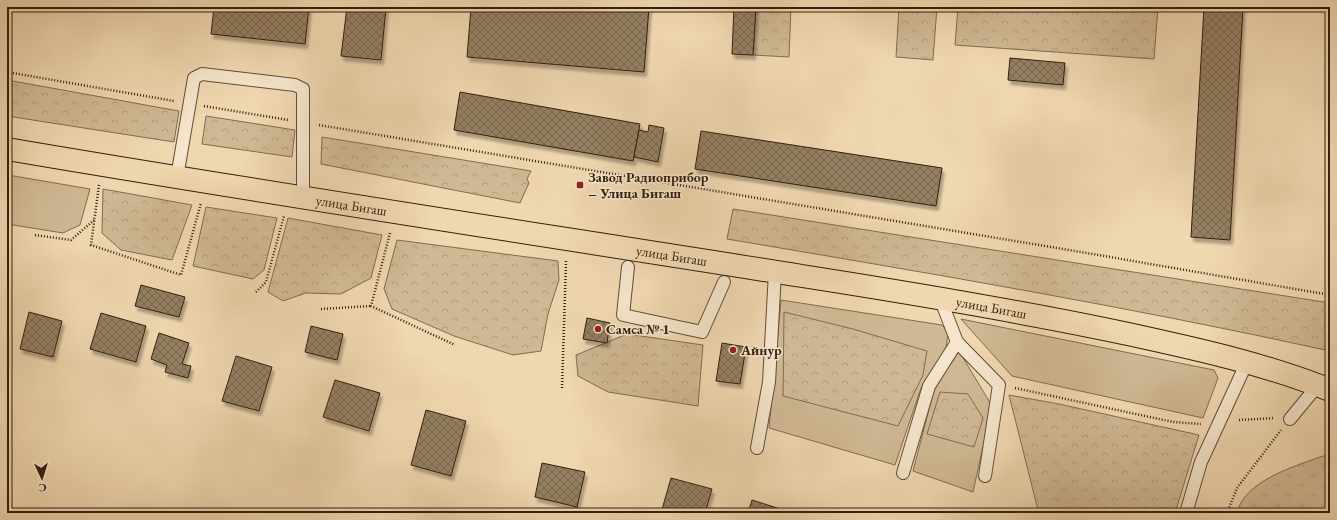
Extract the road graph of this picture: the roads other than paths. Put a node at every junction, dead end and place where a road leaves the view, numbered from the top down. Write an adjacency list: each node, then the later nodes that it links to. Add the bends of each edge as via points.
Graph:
1 (7, 149): 2 (main road, улица Бигаш)
2 (177, 177): 3 (main road, улица Бигаш); 3 (lane, via 194,78 202,74 295,85 303,89 303,122)
3 (296, 196): 5 (main road, улица Бигаш)
4 (628, 267): 6 (lane, via 623,315 702,332)
5 (775, 272): 7 (main road, улица Бигаш); 12 (lane, via 770,382)
6 (724, 282)
7 (940, 298): 8 (lane); 9 (main road, улица Бигаш, via 1078,323)
8 (957, 342): 13 (lane, via 928,386); 14 (lane, via 999,385)
9 (1247, 362): 10 (main road, улица Бигаш); 15 (lane, via 1202,462)
10 (1324, 387): 11 (lane)
11 (1290, 419)
12 (757, 448)
13 (903, 473)
14 (985, 476)
15 (1186, 513)

